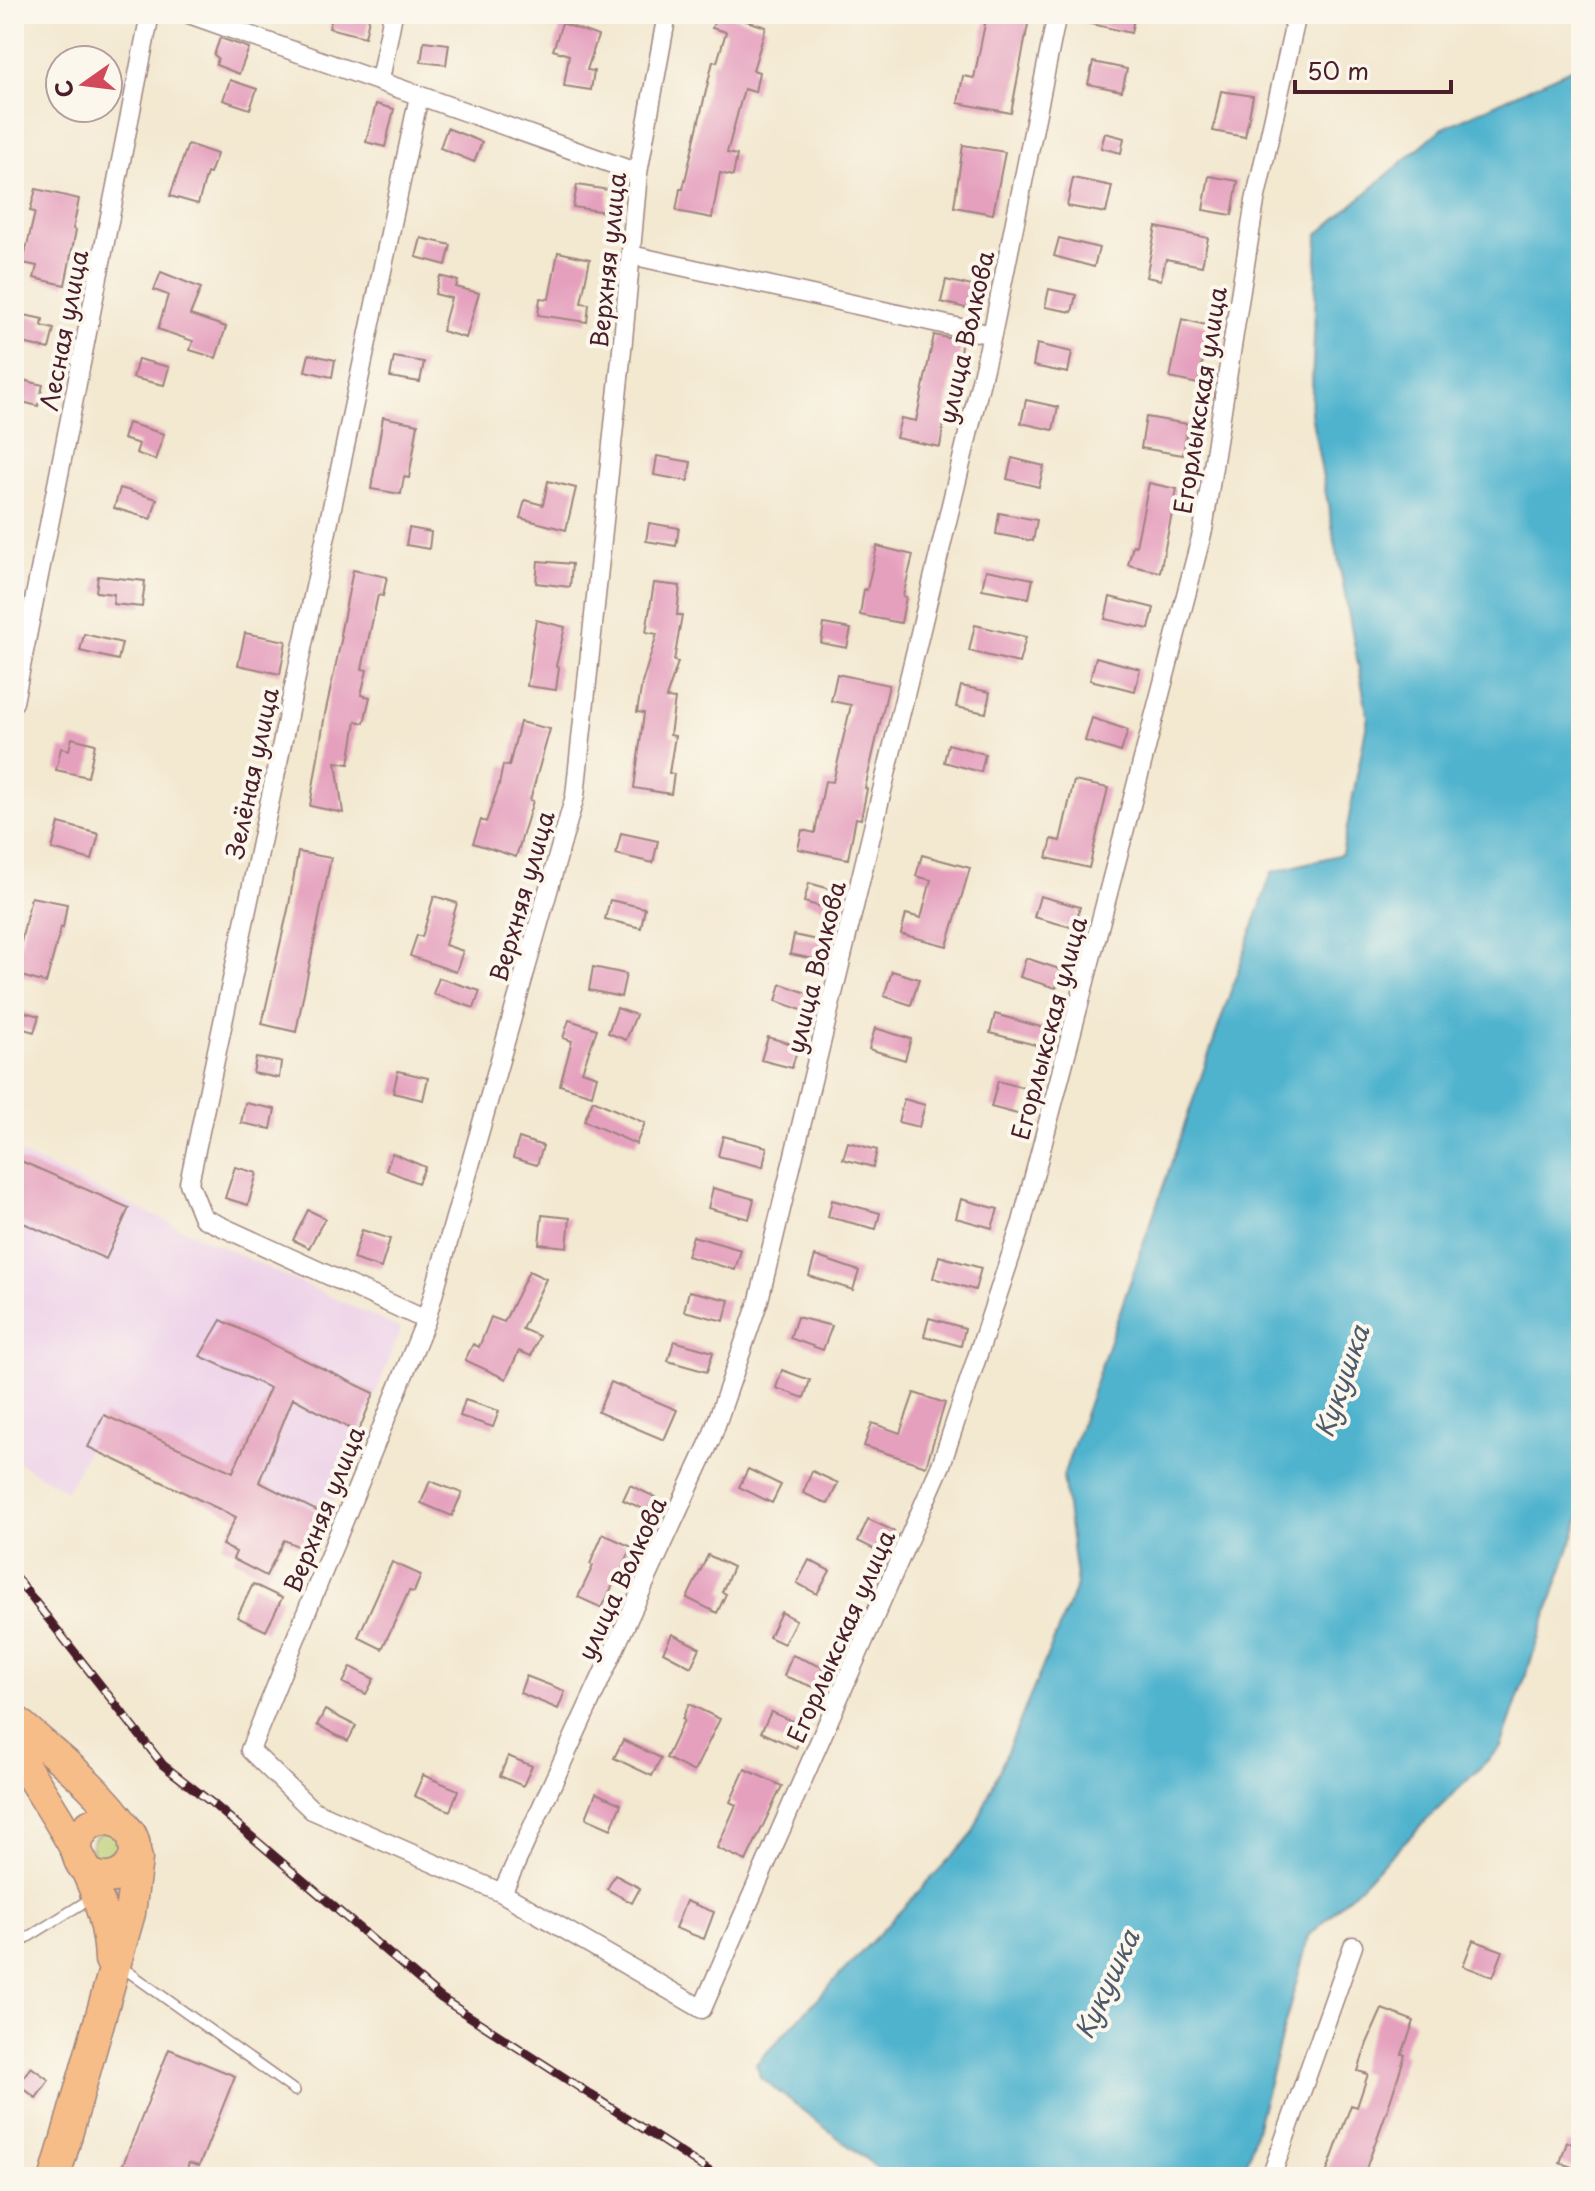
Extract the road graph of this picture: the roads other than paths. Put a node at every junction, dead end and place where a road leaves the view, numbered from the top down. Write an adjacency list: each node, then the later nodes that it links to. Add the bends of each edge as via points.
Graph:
1 (150, 14): 12 (street, Лесная улица)
2 (189, 14): 7 (street)
3 (393, 14): 7 (street)
4 (667, 14): 9 (street, Верхняя улица)
5 (1057, 14): 11 (street, улица Волкова)
6 (1297, 14): 18 (street, Егорлыкская улица, via 1255,201 1203,530 1022,1222 941,1465 702,2009)
7 (380, 80): 8 (street)
8 (419, 96): 9 (street); 13 (street, Зелёная улица, via 189,1183 203,1218)
9 (638, 173): 10 (street, Верхняя улица)
10 (631, 255): 11 (street); 13 (street, Верхняя улица, via 575,796)
11 (992, 335): 18 (street, улица Волкова, via 759,1300 711,1439)
12 (14, 702)
13 (426, 1320): 18 (street, Верхняя улица, via 250,1750 312,1810)
14 (14, 1719): 16 (main road, via 112,1807)
15 (15, 1753): 17 (main road)
16 (131, 1839): 17 (main road, via 134,1856 124,1872 97,1877); 17 (main road, via 112,1821 93,1823 79,1838); 22 (main road, via 137,1859)
17 (83, 1866): 19 (main road)
18 (502, 1893)
19 (96, 1895): 20 (lane); 23 (main road, via 109,1941)
20 (14, 1946)
21 (1353, 1946): 26 (street)
22 (116, 1963): 23 (main road); 24 (lane)
23 (104, 2004): 25 (main road)
24 (295, 2091)
25 (55, 2177)
26 (1271, 2177)

